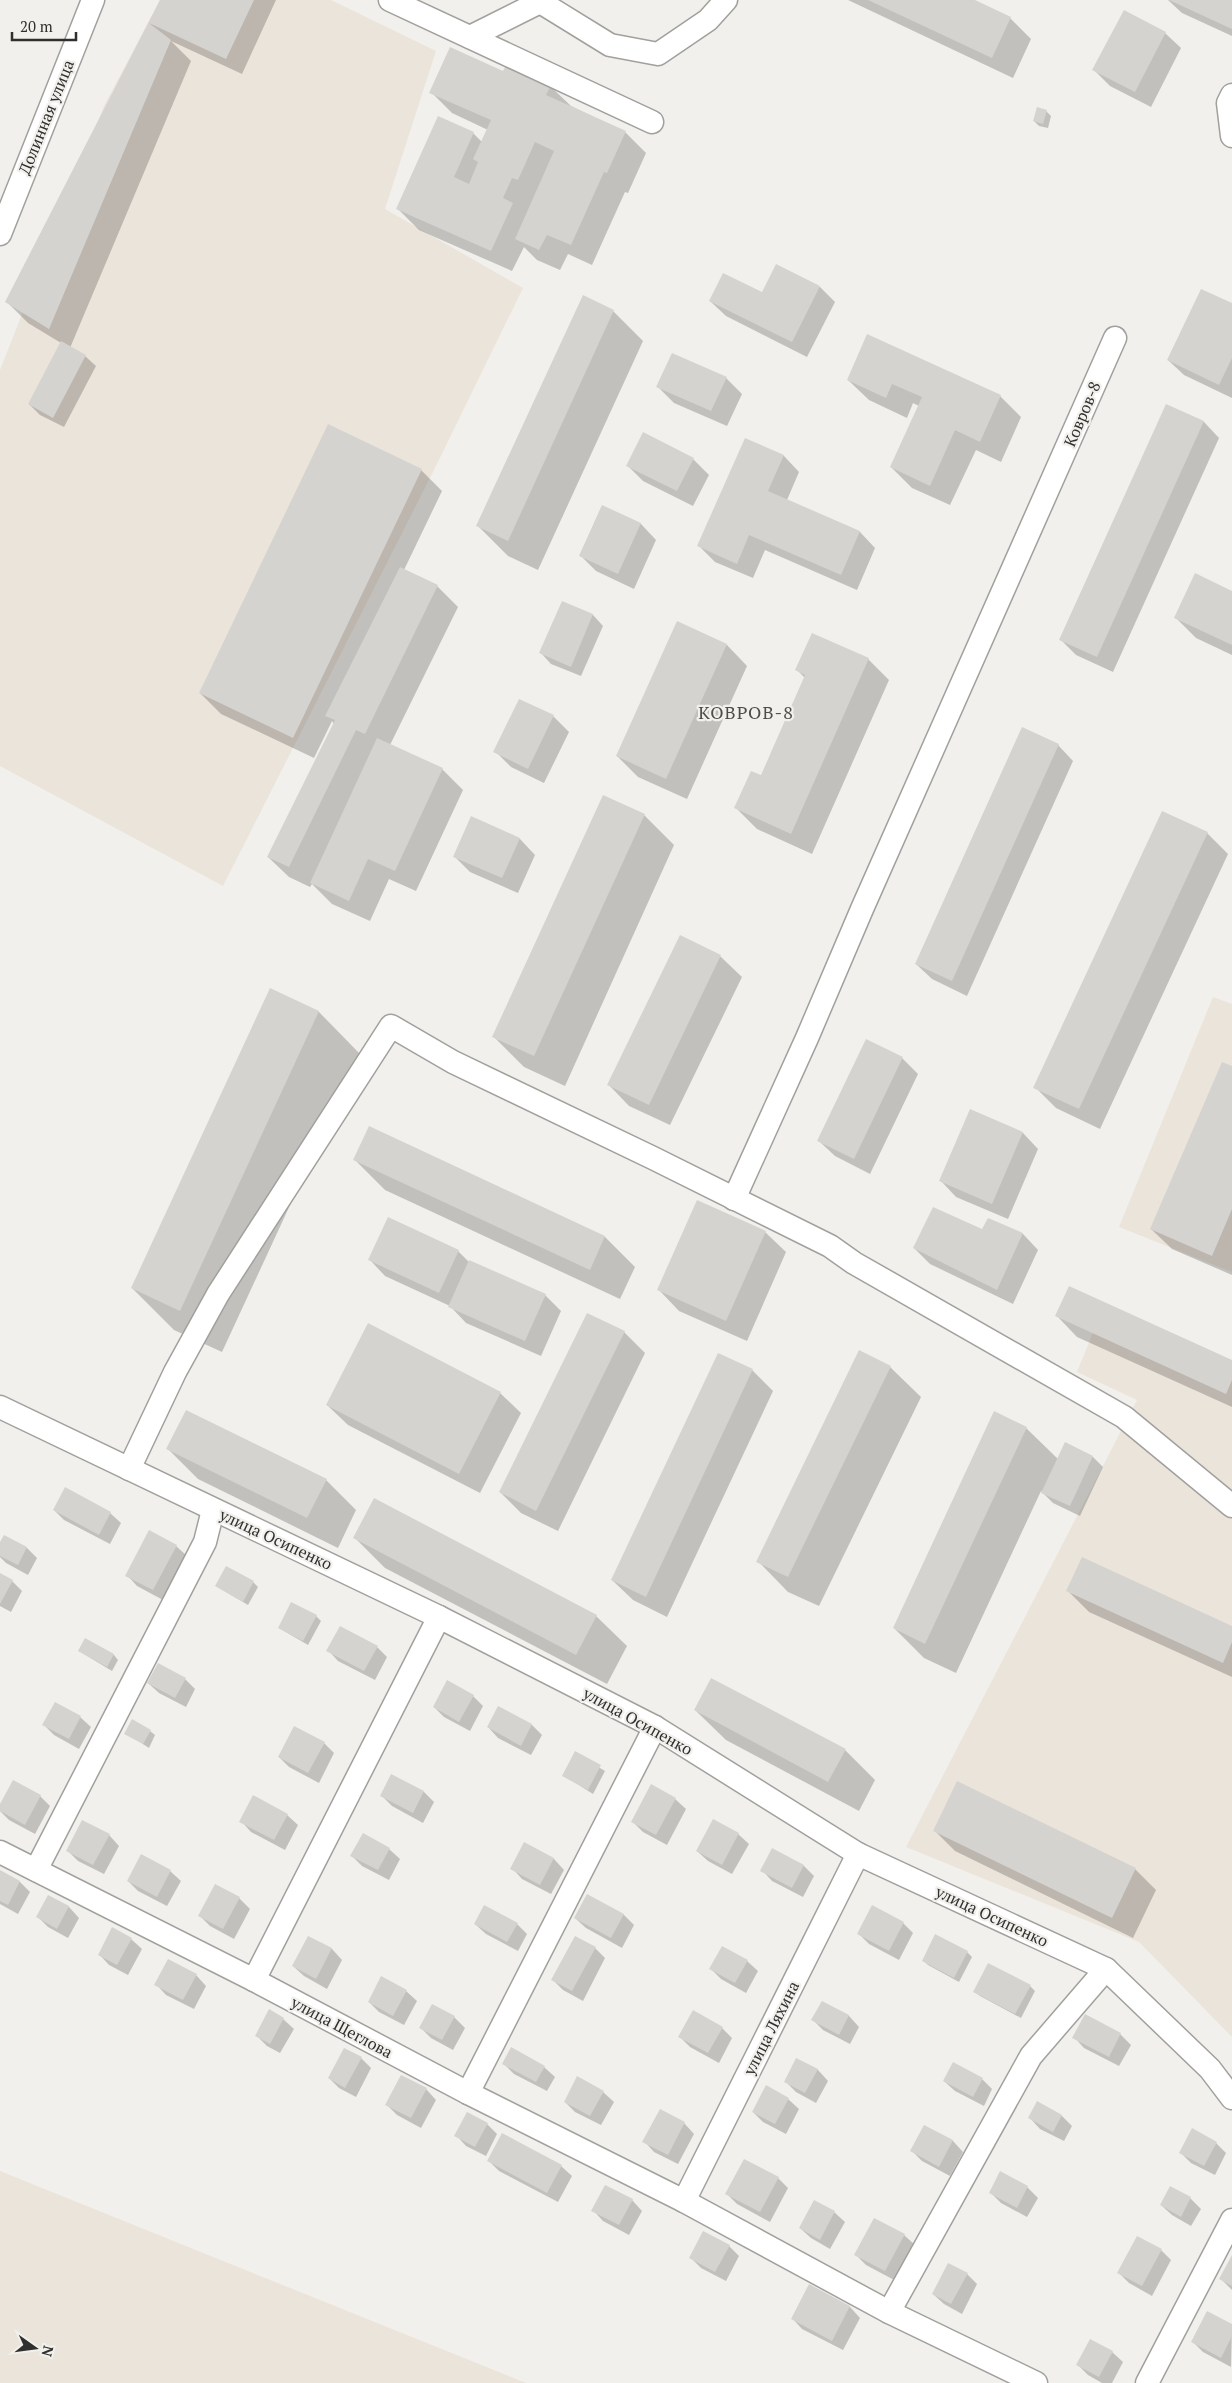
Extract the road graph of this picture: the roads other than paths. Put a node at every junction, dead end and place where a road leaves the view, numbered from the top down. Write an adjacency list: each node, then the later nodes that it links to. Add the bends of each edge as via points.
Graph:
1 (93, 0): 9 (street, Долинная улица)
2 (390, 0): 5 (street)
3 (726, 0): 4 (street, via 708,20 658,54 610,45)
4 (539, 1): 5 (street)
5 (470, 37): 7 (street)
6 (1232, 95): 8 (street, via 1228,103)
7 (652, 122)
8 (1232, 136)
9 (0, 234)
10 (1115, 338): 11 (street, Ковров-8)
11 (734, 1199): 13 (street, via 454,1062 391,1026 218,1294 175,1372); 14 (street, via 830,1246 854,1263 1124,1417)
12 (2, 1412): 13 (street, улица Осипенко)
13 (129, 1469): 15 (street, улица Осипенко)
14 (1232, 1506)
15 (213, 1510): 16 (street, улица Осипенко); 20 (street, via 205,1542)
16 (439, 1617): 17 (street, улица Осипенко); 22 (street)
17 (656, 1727): 19 (street, улица Осипенко); 23 (street)
18 (0, 1852): 20 (street, улица Щеглова)
19 (858, 1854): 21 (street, улица Осипенко); 25 (street, улица Ляхина)
20 (36, 1870): 22 (street, улица Щеглова)
21 (1106, 1969): 24 (street, улица Осипенко, via 1210,2069); 27 (street, via 1031,2056)
22 (254, 1980): 23 (street, улица Щеглова)
23 (468, 2094): 25 (street, улица Щеглова)
24 (1232, 2098)
25 (684, 2201): 27 (street, улица Щеглова)
26 (1232, 2220): 29 (street)
27 (889, 2312): 28 (street, улица Щеглова)
28 (1036, 2383)
29 (1147, 2383)

